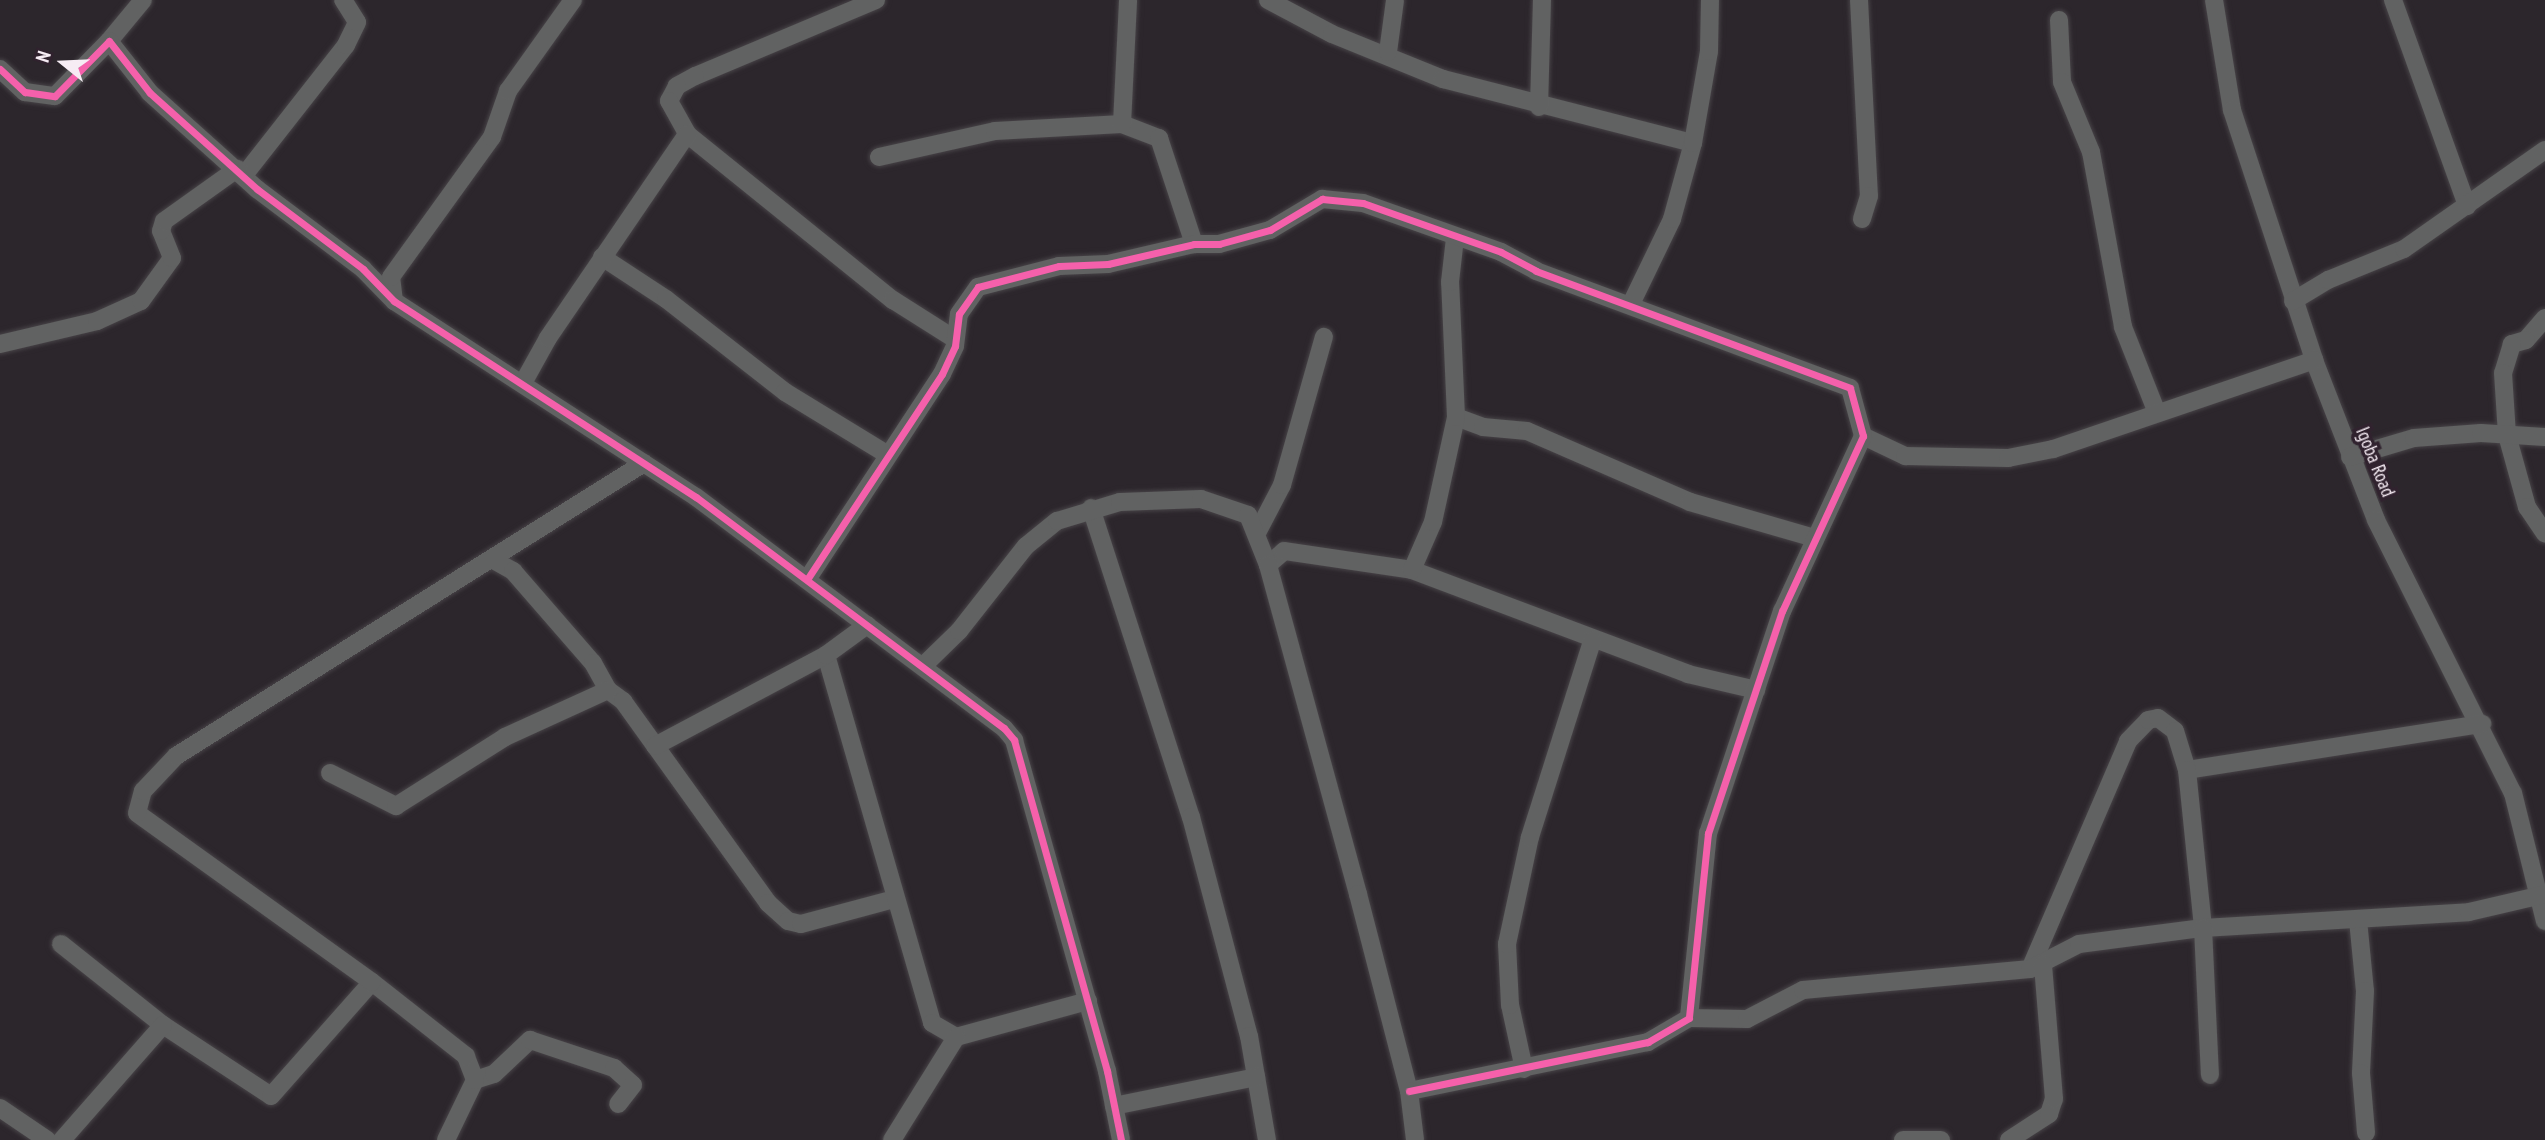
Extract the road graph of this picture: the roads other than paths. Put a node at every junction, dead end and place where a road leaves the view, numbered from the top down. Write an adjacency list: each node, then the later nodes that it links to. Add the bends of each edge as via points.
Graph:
1 (143, 0): 14 (street)
2 (343, 0): 24 (street, via 358,22 346,45)
3 (573, 0): 30 (street, via 508,91 492,136 391,276)
4 (876, 0): 20 (street, via 677,86 669,101)
5 (1128, 0): 19 (street)
6 (1395, 0): 15 (street)
7 (1542, 0): 18 (street)
8 (1710, 0): 21 (street, via 1709,51)
9 (1858, 0): 26 (street, via 1870,196)
10 (2214, 0): 31 (street, Igoba Road, via 2232,110)
11 (2393, 0): 25 (street)
12 (1276, 1): 15 (street, via 1332,34)
13 (2059, 20): 41 (street, via 2062,82 2091,152 2123,327)
14 (109, 41): 17 (street, via 55,96); 24 (street, via 150,93)
15 (1388, 52): 18 (street, via 1443,79)
16 (0, 69): 17 (street)
17 (6, 84)
18 (1539, 107): 21 (street)
19 (1122, 124): 23 (street, via 995,131); 28 (street, via 1160,138)
20 (687, 134): 29 (street); 35 (street)
21 (1693, 143): 32 (street, via 1672,219)
22 (2545, 150): 25 (street)
23 (879, 157)
24 (242, 172): 30 (street, via 257,189 363,269); 38 (street, via 164,221 161,231 172,258 141,301 97,321)
25 (2467, 206): 31 (street, via 2404,249 2328,280)
26 (1861, 219)
27 (1455, 238): 28 (street, via 1363,203 1322,199 1270,230 1219,244); 32 (street); 42 (street, via 1450,282)
28 (1194, 244): 33 (street, via 1108,264 1059,266 978,287)
29 (602, 257): 40 (street); 46 (street, via 785,392)
30 (394, 301): 40 (street)
31 (2293, 301): 39 (street, Igoba Road)
32 (1631, 304): 44 (street, via 1840,381 1858,402)
33 (959, 314): 35 (street); 37 (street)
34 (2545, 318): 43 (street, via 2526,340 2512,344 2506,356)
35 (931, 325): 37 (street)
36 (1324, 337): 50 (street, via 1282,485)
37 (953, 338): 46 (street, via 955,346 943,374)
38 (0, 344)
39 (2314, 360): 41 (street); 47 (street, Igoba Road)
40 (523, 383): 48 (street, via 565,416)
41 (2157, 413): 44 (street, via 2008,458 1905,456)
42 (1456, 417): 52 (street, via 1483,428 1527,431 1690,502); 55 (street, via 1433,522)
43 (2507, 435): 45 (street); 47 (street, via 2414,438); 51 (street, via 2527,507)
44 (1863, 436): 52 (street)
45 (2545, 437)
46 (885, 453): 56 (street)
47 (2350, 457): 63 (street, Igoba Road, via 2437,644)
48 (645, 463): 53 (street); 56 (street)
49 (1091, 508): 50 (street, via 1200,499 1237,508); 60 (street, via 1057,521 1026,546 959,631); 81 (street, via 1191,817)
50 (1258, 531): 54 (street)
51 (2545, 534)
52 (1815, 538): 62 (street)
53 (495, 561): 61 (street, via 513,571 548,609 593,663); 74 (street, via 218,728 176,756 143,791 137,813)
54 (1268, 565): 55 (street, via 1284,551); 83 (street)
55 (1412, 570): 58 (street)
56 (808, 578): 57 (street)
57 (867, 625): 59 (street); 60 (street)
58 (1592, 640): 62 (street, via 1688,674); 79 (street, via 1530,837 1507,944 1510,1005)
59 (826, 655): 64 (street); 68 (street)
60 (922, 666): 75 (street, via 1014,740)
61 (608, 690): 64 (street, via 623,701); 66 (street, via 505,737 396,806)
62 (1756, 690): 76 (street, via 1701,866)
63 (2482, 724): 65 (street); 67 (street, Igoba Road, via 2514,793)
64 (655, 746): 68 (street, via 768,903 789,921 802,924)
65 (2187, 770): 71 (street); 73 (street, via 2175,731 2165,720 2147,720 2128,741)
66 (330, 773)
67 (2542, 895): 69 (street, via 2469,912); 70 (street, Igoba Road)
68 (894, 899): 78 (street, via 932,1023)
69 (2358, 920): 71 (street); 87 (street, via 2365,991 2361,1073)
70 (2545, 921)
71 (2203, 928): 73 (street, via 2079,944); 80 (street)
72 (61, 944): 77 (street)
73 (2036, 967): 76 (street, via 1803,990 1759,1016 1713,1022); 97 (street, via 2054,1099 2049,1114)
74 (372, 982): 77 (street, via 271,1096); 82 (street, via 466,1056)
75 (1088, 1001): 78 (street); 85 (street)
76 (1689, 1018): 79 (street, via 1648,1042)
77 (163, 1025): 90 (street)
78 (956, 1037): 91 (street)
79 (1524, 1069): 83 (street)
80 (2210, 1075)
81 (1256, 1077): 85 (street); 93 (street)
82 (475, 1080): 84 (street, via 494,1074 530,1040 614,1068 633,1085); 88 (street)
83 (1409, 1091): 94 (street)
84 (618, 1104)
85 (1114, 1106): 92 (street)
86 (0, 1108): 89 (street)
87 (2366, 1133)
88 (451, 1138)
89 (47, 1140)
90 (62, 1140)
91 (892, 1140)
92 (1121, 1140)
93 (1267, 1140)
94 (1415, 1140)
95 (1903, 1140): 96 (street)
96 (1941, 1140)
97 (2009, 1140)

